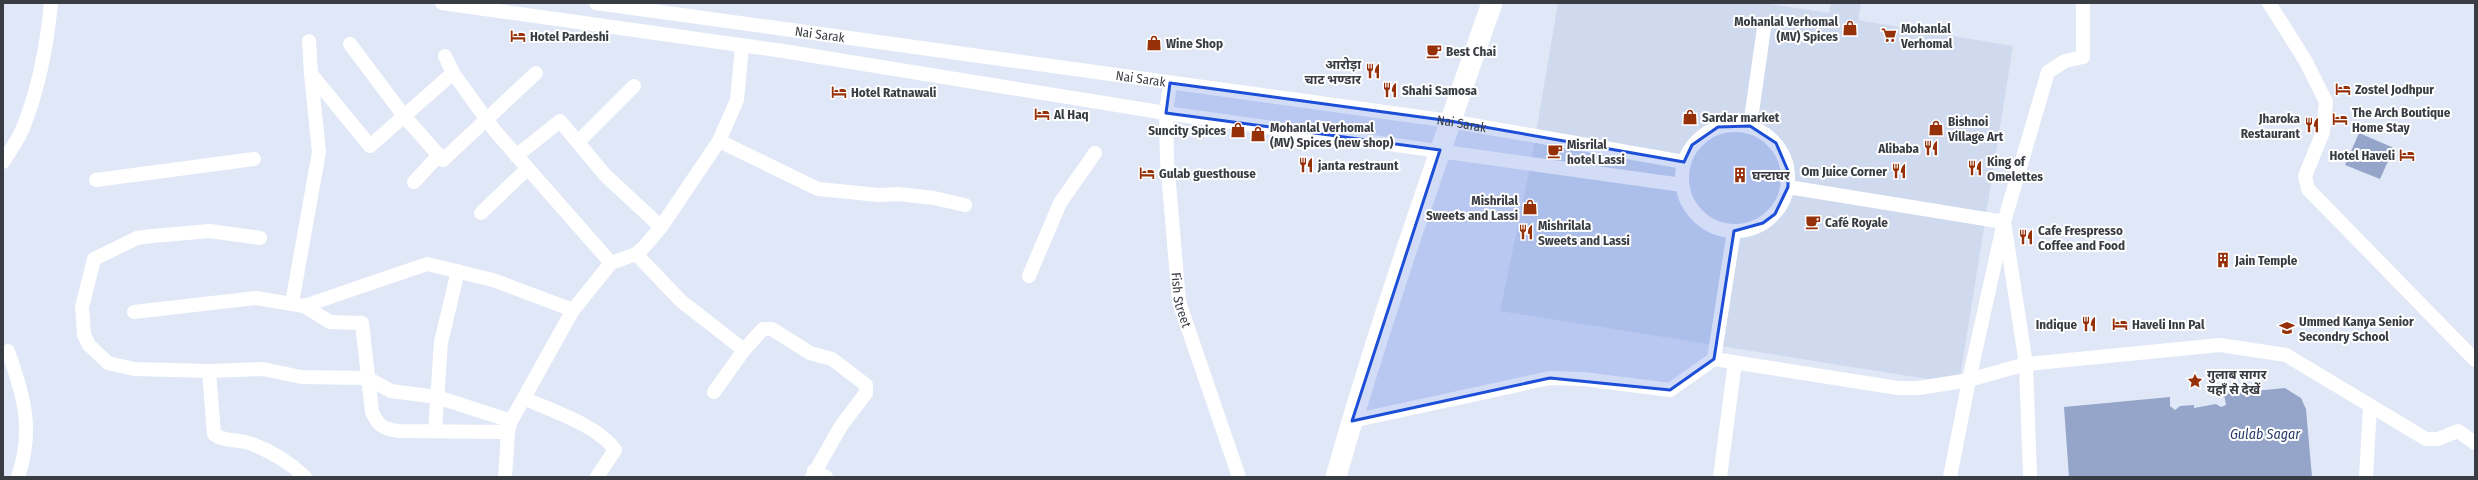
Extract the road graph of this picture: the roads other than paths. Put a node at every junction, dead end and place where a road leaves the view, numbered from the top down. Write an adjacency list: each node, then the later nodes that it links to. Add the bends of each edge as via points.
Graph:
1 (51, 3): 31 (street, via 47,42 37,86 23,129)
2 (442, 3): 11 (street)
3 (596, 3): 7 (street, Nai Sarak)
4 (1492, 3): 22 (street)
5 (2083, 3): 40 (street, via 2083,57 2065,61 2048,72)
6 (2269, 3): 54 (street, via 2305,60 2326,102 2323,132 2305,176 2308,189)
7 (783, 28): 12 (street); 17 (street, Nai Sarak)
8 (1764, 28): 23 (street)
9 (309, 42): 15 (street)
10 (350, 44): 20 (street)
11 (742, 46): 12 (street); 24 (street, via 737,100)
12 (783, 51): 19 (street)
13 (445, 56): 16 (street)
14 (536, 73): 21 (street)
15 (311, 74): 20 (street, via 370,146); 48 (street, via 318,152)
16 (453, 74): 20 (street); 21 (street)
17 (1170, 83): 19 (street, Fish Street); 22 (street, Nai Sarak)
18 (634, 86): 25 (street)
19 (1166, 113): 26 (street); 73 (street, Fish Street, via 1178,302)
20 (404, 116): 28 (street)
21 (486, 118): 28 (street, via 443,160); 29 (street)
22 (1450, 122): 26 (street); 32 (street, Nai Sarak)
23 (1750, 126): 32 (street, via 1734,124 1718,127 1704,134 1692,145); 37 (street, via 1764,132 1776,143 1786,164)
24 (719, 141): 38 (street, via 818,189 879,195 898,194); 41 (street)
25 (578, 142): 29 (street, via 560,121); 41 (street, via 605,175)
26 (1440, 150): 36 (street); 64 (street)
27 (1095, 152): 47 (street, via 1060,203)
28 (438, 156): 35 (street)
29 (516, 156): 33 (street)
30 (254, 159): 34 (street)
31 (3, 162)
32 (1684, 162): 36 (street)
33 (527, 169): 39 (street); 45 (street)
34 (96, 180)
35 (414, 182)
36 (1682, 185): 42 (street, via 1686,199 1694,212 1712,226)
37 (1788, 187): 40 (street); 42 (street, via 1775,214 1749,229)
38 (965, 205)
39 (481, 213)
40 (2004, 222): 56 (street); 59 (street)
41 (660, 227): 44 (street)
42 (1734, 231): 53 (street)
43 (260, 238): 57 (street, via 210,231 152,236 137,238 94,259 85,290 82,314 84,335 99,355 108,363 120,367)
44 (636, 254): 45 (street); 51 (street, via 681,301)
45 (611, 263): 49 (street)
46 (458, 271): 48 (street, via 427,264); 49 (street, via 528,291); 61 (street, via 441,342)
47 (1029, 276)
48 (298, 304): 50 (street, via 256,298); 58 (street, via 330,322 362,323)
49 (573, 310): 62 (street)
50 (134, 312)
51 (744, 350): 60 (street); 68 (street, via 763,329 772,329 810,353 832,359 866,385 866,393 841,426)
52 (8, 351): 69 (street, via 24,396 26,411 26,447)
53 (1714, 359): 55 (street); 64 (street, via 1670,390 1583,379 1550,378)
54 (2475, 360)
55 (1735, 362): 59 (street, via 1898,388 1919,388); 75 (street)
56 (2026, 364): 59 (street); 63 (street, via 2220,345 2286,356); 77 (street)
57 (209, 371): 58 (street, via 263,369 301,377); 70 (street, via 214,434 218,438 261,448)
58 (367, 378): 61 (street, via 391,391); 66 (street, via 376,423 385,429 399,431)
59 (1968, 380): 76 (street)
60 (714, 392)
61 (438, 397): 65 (street); 66 (street)
62 (524, 398): 65 (street); 72 (street, via 594,431 609,442 615,450)
63 (2370, 407): 67 (street, via 2426,439 2438,439 2458,431); 78 (street)
64 (1352, 421): 74 (street)
65 (510, 427): 66 (street); 71 (street)
66 (435, 430)
67 (2475, 443)
68 (818, 475)
69 (18, 477)
70 (305, 477)
71 (505, 477)
72 (596, 477)
73 (1239, 477)
74 (1336, 477)
75 (1720, 477)
76 (1950, 477)
77 (2030, 477)
78 (2366, 477)

